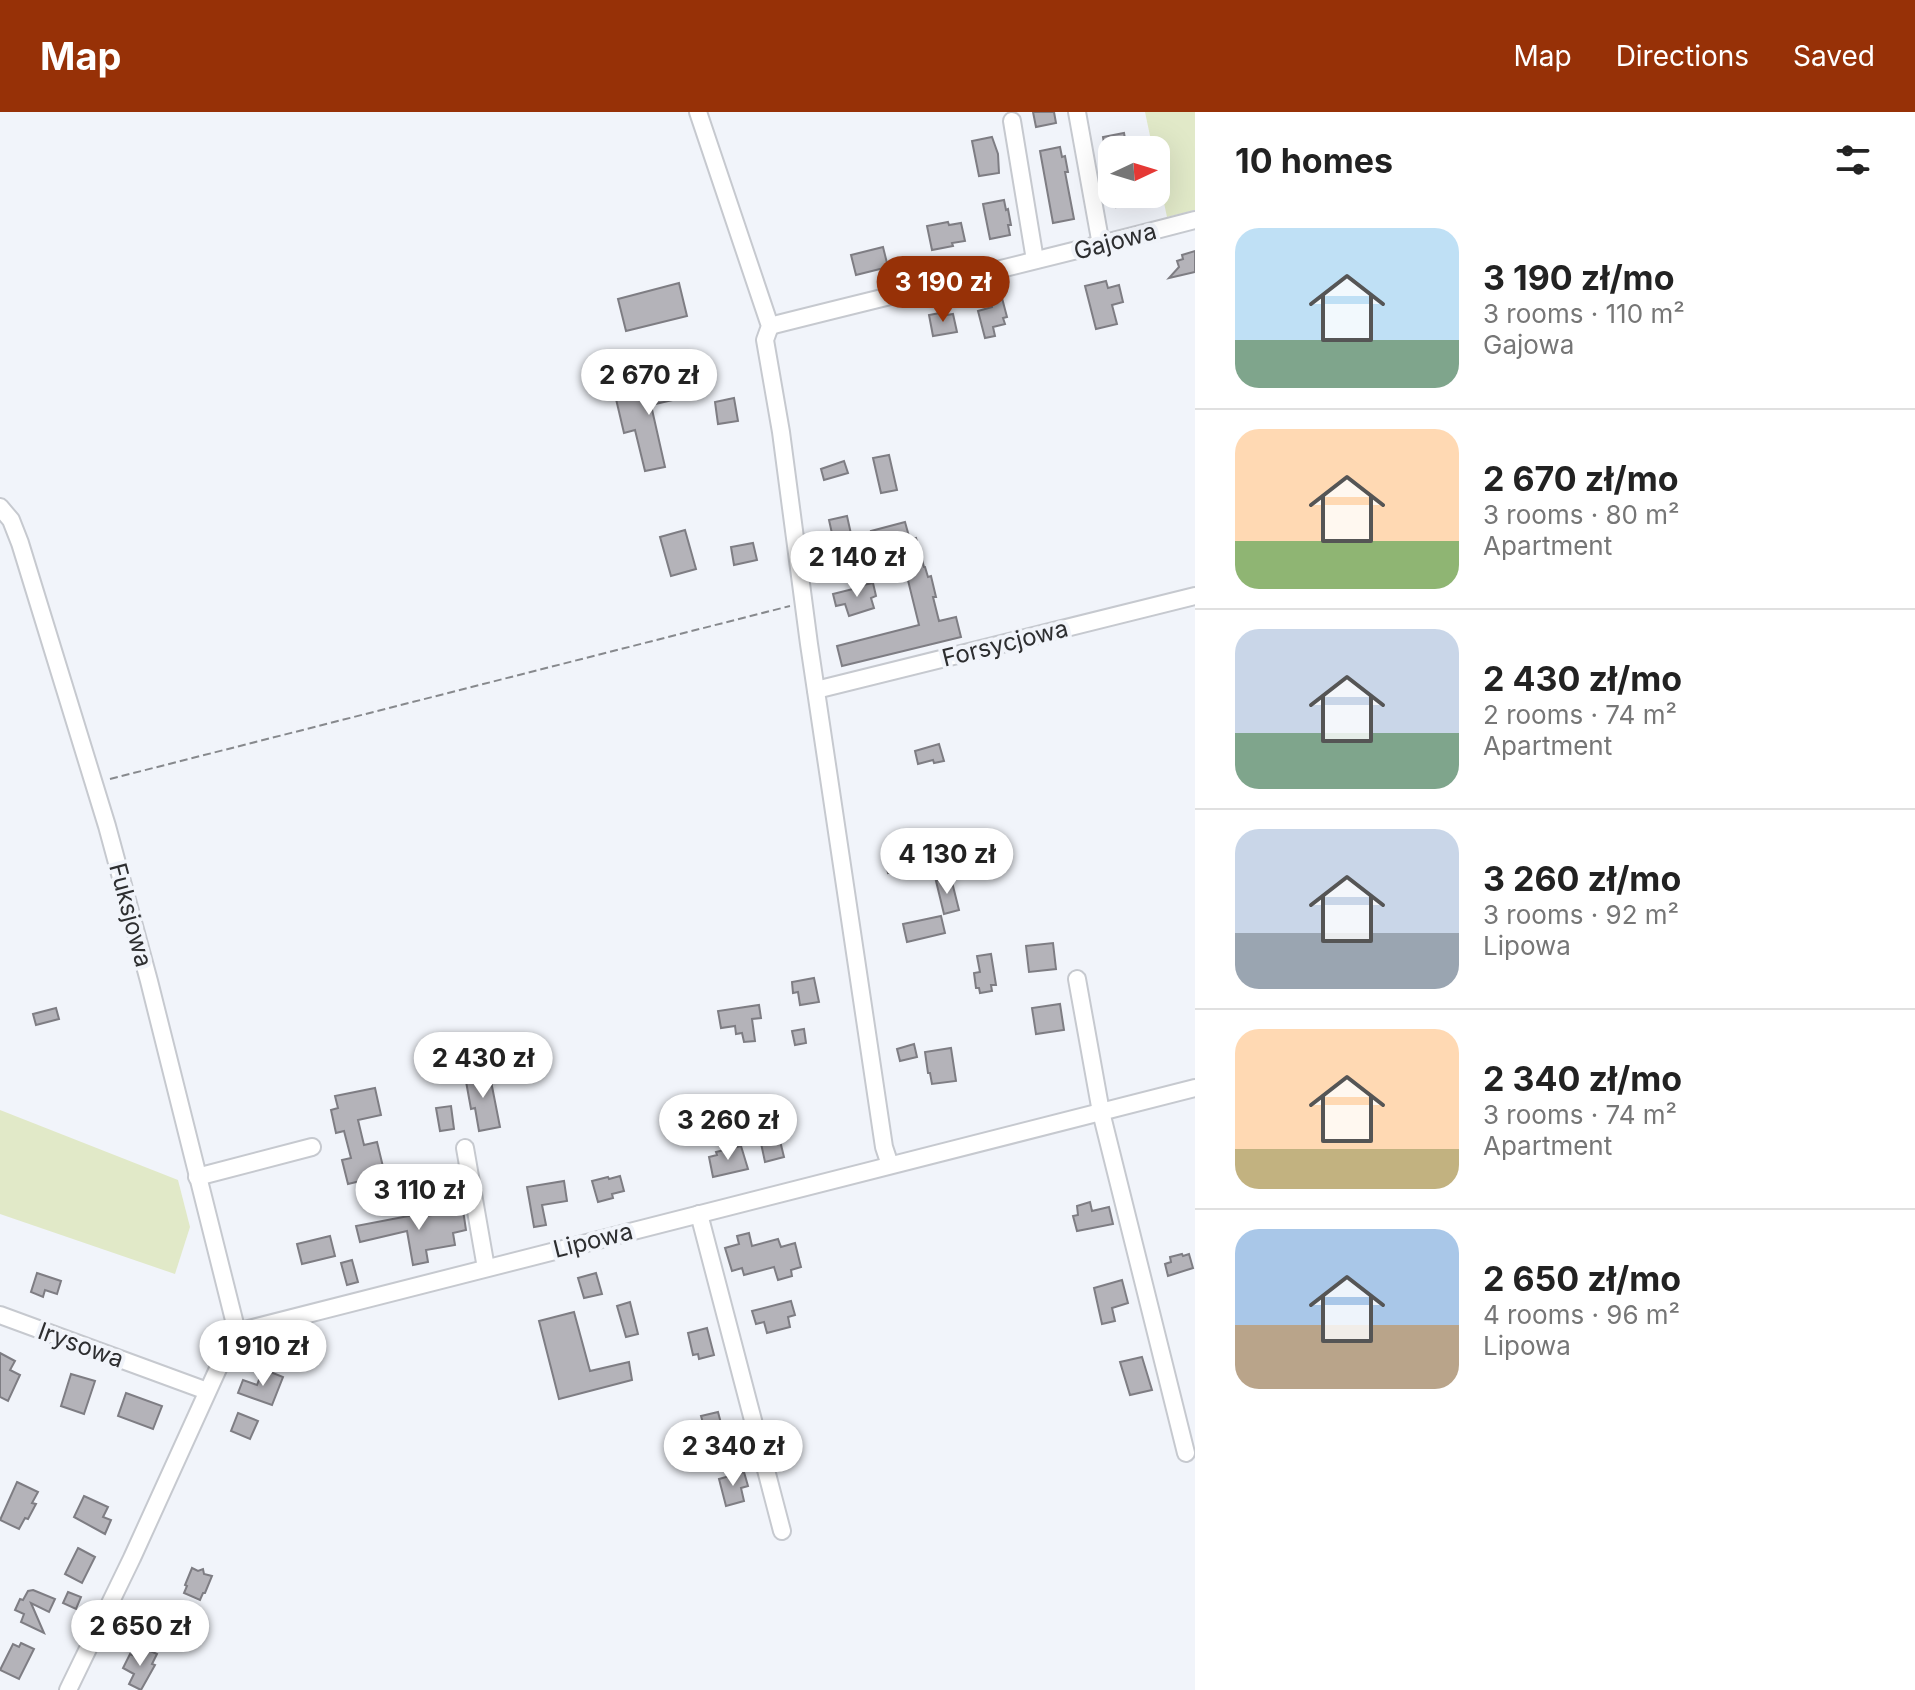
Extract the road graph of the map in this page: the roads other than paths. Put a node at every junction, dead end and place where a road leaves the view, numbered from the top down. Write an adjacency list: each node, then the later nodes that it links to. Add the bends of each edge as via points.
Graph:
1 (698, 112): 7 (street)
2 (1077, 112): 5 (street)
3 (1012, 121): 6 (street)
4 (1195, 220): 5 (street, Gajowa)
5 (1101, 245): 6 (street, Gajowa)
6 (1035, 260): 7 (street, Gajowa)
7 (770, 326): 10 (street, via 765,340)
8 (0, 507): 17 (street, Fuksjowa, via 20,543 94,783)
9 (1195, 596): 10 (street, Forsycjowa)
10 (816, 690): 16 (street)
11 (1077, 979): 13 (street)
12 (1195, 1088): 13 (street, Lipowa)
13 (1101, 1112): 16 (street, Lipowa); 23 (street)
14 (312, 1147): 17 (street)
15 (465, 1148): 19 (street)
16 (890, 1165): 18 (street, Lipowa)
17 (197, 1177): 21 (street, Fuksjowa)
18 (699, 1214): 19 (street, Lipowa); 24 (street)
19 (486, 1268): 21 (street, Lipowa)
20 (0, 1315): 22 (street, Irysowa)
21 (237, 1332): 22 (street)
22 (207, 1391): 25 (street)
23 (1186, 1453)
24 (782, 1531)
25 (68, 1690)

